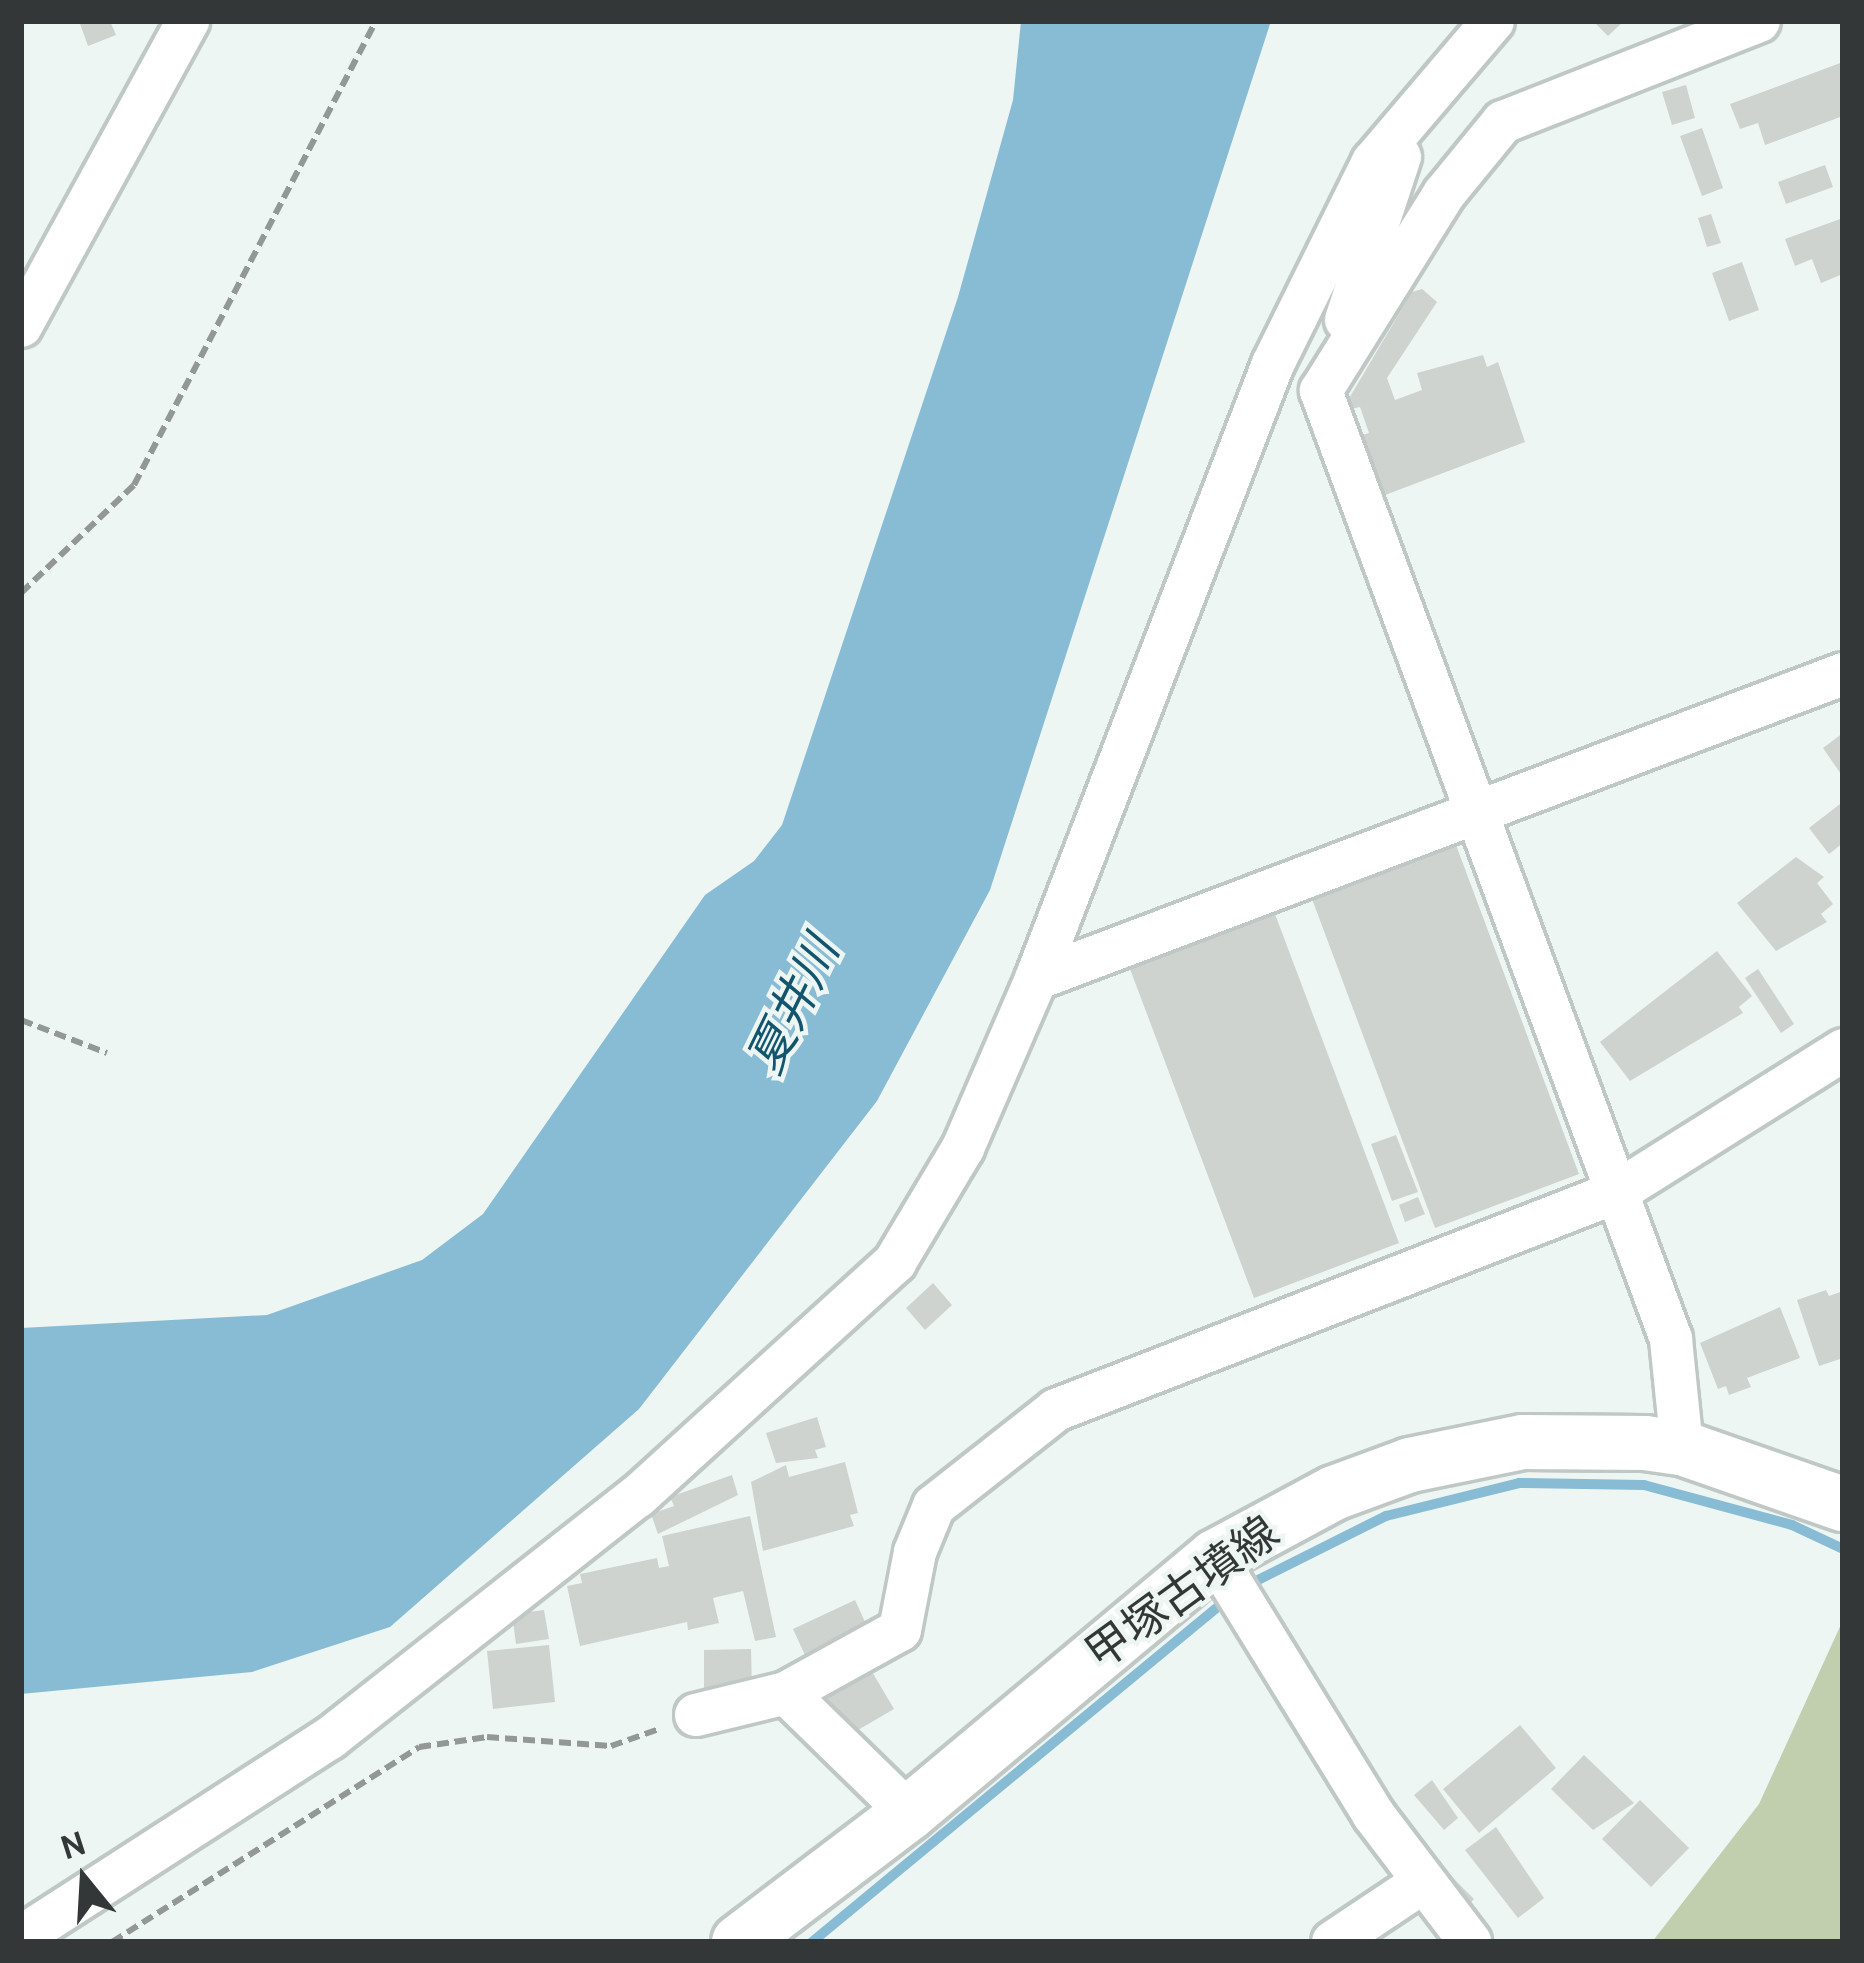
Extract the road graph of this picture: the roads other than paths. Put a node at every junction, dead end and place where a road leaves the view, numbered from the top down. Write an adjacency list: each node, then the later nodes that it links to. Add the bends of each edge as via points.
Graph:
1 (188, 21): 5 (street)
2 (1492, 21): 4 (street)
3 (1759, 21): 6 (street, via 1503,122 1444,194)
4 (1415, 113): 6 (street); 7 (street, via 1373,162)
5 (21, 326)
6 (1328, 379): 7 (street); 9 (street)
7 (1253, 418): 10 (street)
8 (1843, 674): 9 (street)
9 (1484, 814): 10 (street); 12 (street)
10 (1036, 979): 20 (street, via 963,1148 895,1262 638,1496 330,1738)
11 (1843, 1050): 12 (street)
12 (1618, 1192): 13 (street, via 1671,1339); 16 (street, via 1056,1410 934,1506 915,1552 900,1630)
13 (1682, 1448): 14 (main road, 甲塚古墳線); 15 (main road, 甲塚古墳線, via 1523,1442 1410,1465 1334,1493)
14 (1843, 1504)
15 (1231, 1580): 18 (main road, 甲塚古墳線); 19 (street)
16 (786, 1693): 17 (street); 18 (street)
17 (696, 1715)
18 (909, 1814): 21 (main road, 甲塚古墳線)
19 (1420, 1884): 22 (street); 23 (street)
20 (21, 1937)
21 (739, 1942)
22 (1333, 1942)
23 (1470, 1942)

